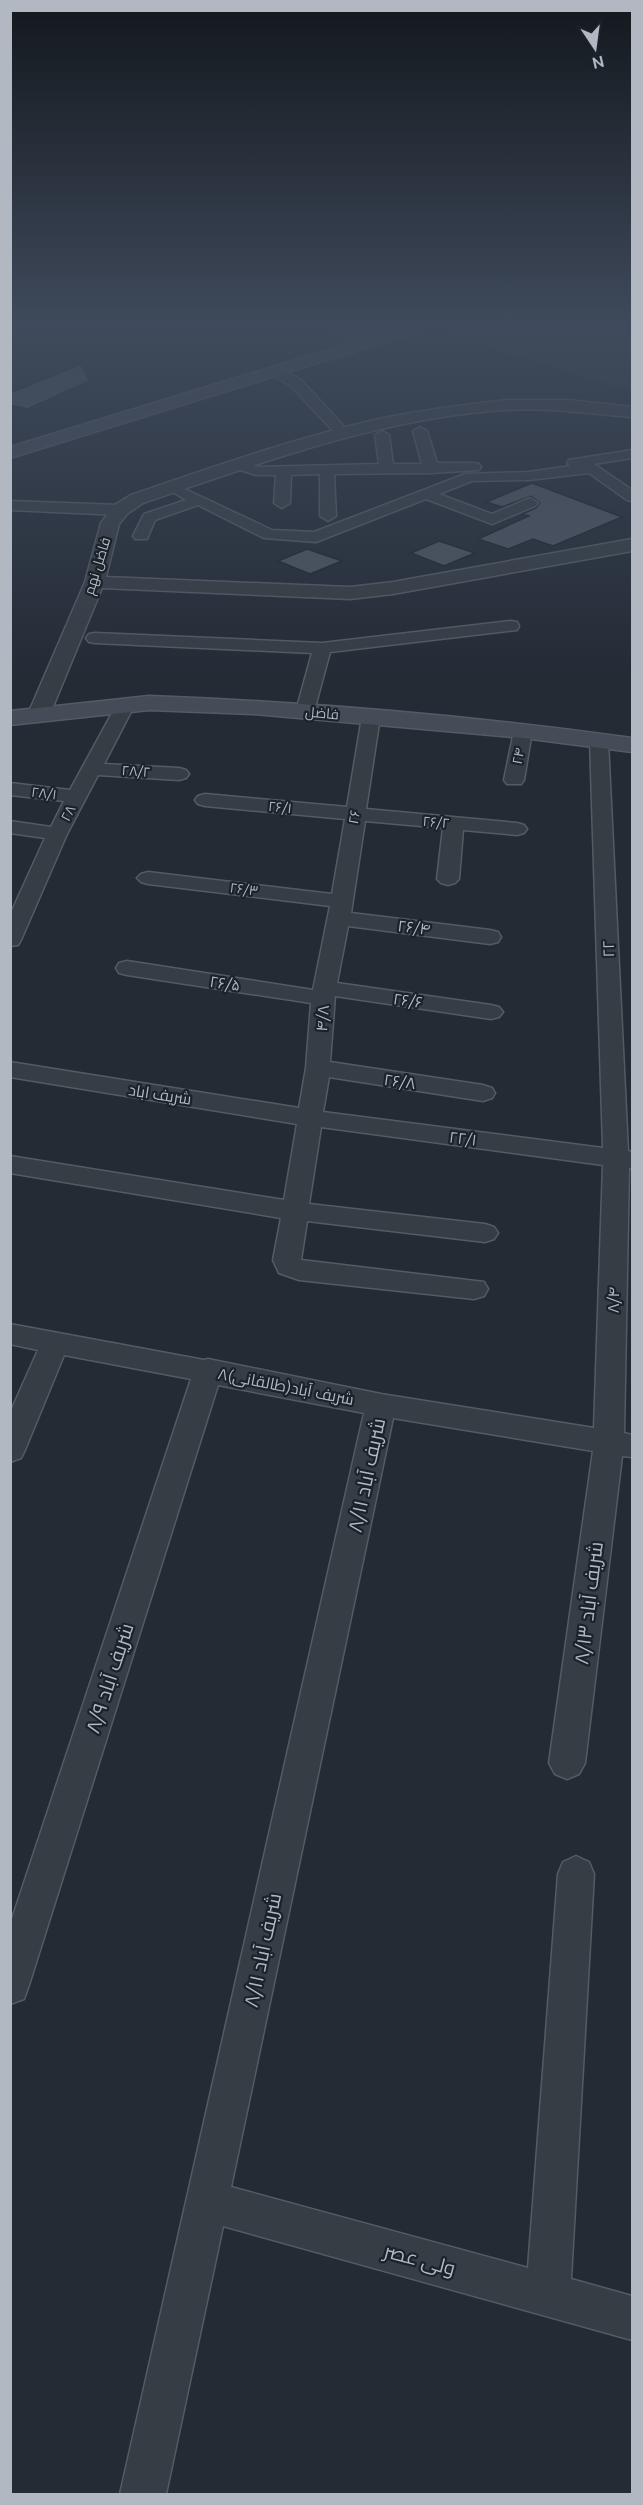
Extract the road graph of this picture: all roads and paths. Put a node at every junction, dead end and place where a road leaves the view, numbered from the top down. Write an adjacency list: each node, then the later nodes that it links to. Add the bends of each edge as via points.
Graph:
1 (36, 445): 5 (main road)
2 (302, 445): 7 (street)
3 (383, 445): 10 (street)
4 (424, 445): 11 (street)
5 (10, 453)
6 (633, 454): 9 (street)
7 (239, 465): 12 (street, via 256,471); 14 (street)
8 (493, 465): 11 (street)
9 (542, 467)
10 (387, 469): 11 (street); 13 (street)
11 (431, 469)
12 (284, 470): 13 (street); 18 (street)
13 (327, 470): 22 (street)
14 (172, 487): 17 (street); 21 (street, via 136,499)
15 (425, 494): 16 (street, via 470,477 529,476 592,468); 17 (street, via 316,537 269,535); 19 (street, via 492,519)
16 (633, 497)
17 (199, 500): 23 (street, via 149,517)
18 (282, 503)
19 (530, 503)
20 (10, 505): 21 (street)
21 (120, 510): 25 (street, فاضل نهم, via 110,523)
22 (328, 516)
23 (141, 537)
24 (633, 545): 25 (street, via 350,593)
25 (95, 582): 31 (street, فاضل نهم)
26 (511, 626): 28 (street)
27 (94, 638): 28 (street)
28 (322, 648): 30 (street)
29 (126, 704): 30 (main road, فاضل); 31 (main road, فاضل); 37 (street, ۲۸)
30 (305, 711): 32 (main road, فاضل)
31 (39, 714): 33 (main road, فاضل)
32 (371, 717): 34 (main road, فاضل); 43 (street, ۲۶)
33 (10, 718)
34 (523, 731): 35 (main road, فاضل); 39 (street, ۲۴)
35 (599, 741): 36 (main road, فاضل); 60 (street, ۲۲)
36 (633, 745)
37 (92, 769): 38 (street, ۲۸/۲); 41 (street, ۲۸)
38 (179, 774)
39 (514, 780)
40 (10, 789): 41 (street, ۲۸/۱)
41 (77, 797): 47 (street, ۲۸)
42 (205, 800): 43 (street, ۲۶/۱)
43 (354, 814): 44 (street, ۲۶/۲); 50 (street, ۲۶)
44 (453, 824): 46 (street, ۲۶/۲); 49 (street)
45 (10, 828): 47 (street)
46 (517, 830)
47 (57, 834): 51 (street, ۲۸)
48 (148, 878): 50 (street, ۲۶/۳)
49 (448, 879)
50 (339, 909): 52 (street, ۲۶/۴); 54 (street, ۴/۸)
51 (13, 930)
52 (490, 937)
53 (127, 969): 54 (street, ۲۶/۵)
54 (324, 993): 55 (street, ۲۶/۶); 56 (street, ۴/۸)
55 (491, 1012)
56 (318, 1068): 58 (street, ۲۶/۸); 59 (street, ۴/۸)
57 (10, 1069): 59 (street, شریف اباد)
58 (483, 1093)
59 (310, 1118): 60 (street, ۲۲/۱); 62 (street, ۴/۸)
60 (625, 1158): 69 (street, ۸/۴)
61 (10, 1164): 62 (street)
62 (295, 1211): 63 (street); 64 (street, ۴/۸, via 289,1266)
63 (485, 1233)
64 (474, 1289)
65 (10, 1334): 66 (street, ۸شریف آباد(طالقانی))
66 (55, 1342): 67 (street, ۸شریف آباد(طالقانی)); 70 (street)
67 (208, 1370): 68 (street, ۸شریف آباد(طالقانی)); 73 (street, شریف آباد ۸/۹)
68 (381, 1405): 69 (street, ۸شریف آباد(طالقانی)); 74 (street, شریف آباد ۸/۱۱)
69 (621, 1444): 71 (street, شریف آباد ۸/۱۳)
70 (10, 1450)
71 (567, 1763)
72 (576, 1874): 75 (street)
73 (10, 1985)
74 (207, 2201): 75 (street, ولی عصر); 77 (street, شریف آباد ۸/۱۱)
75 (548, 2294): 76 (street, ولی عصر)
76 (633, 2318)
77 (143, 2494)

